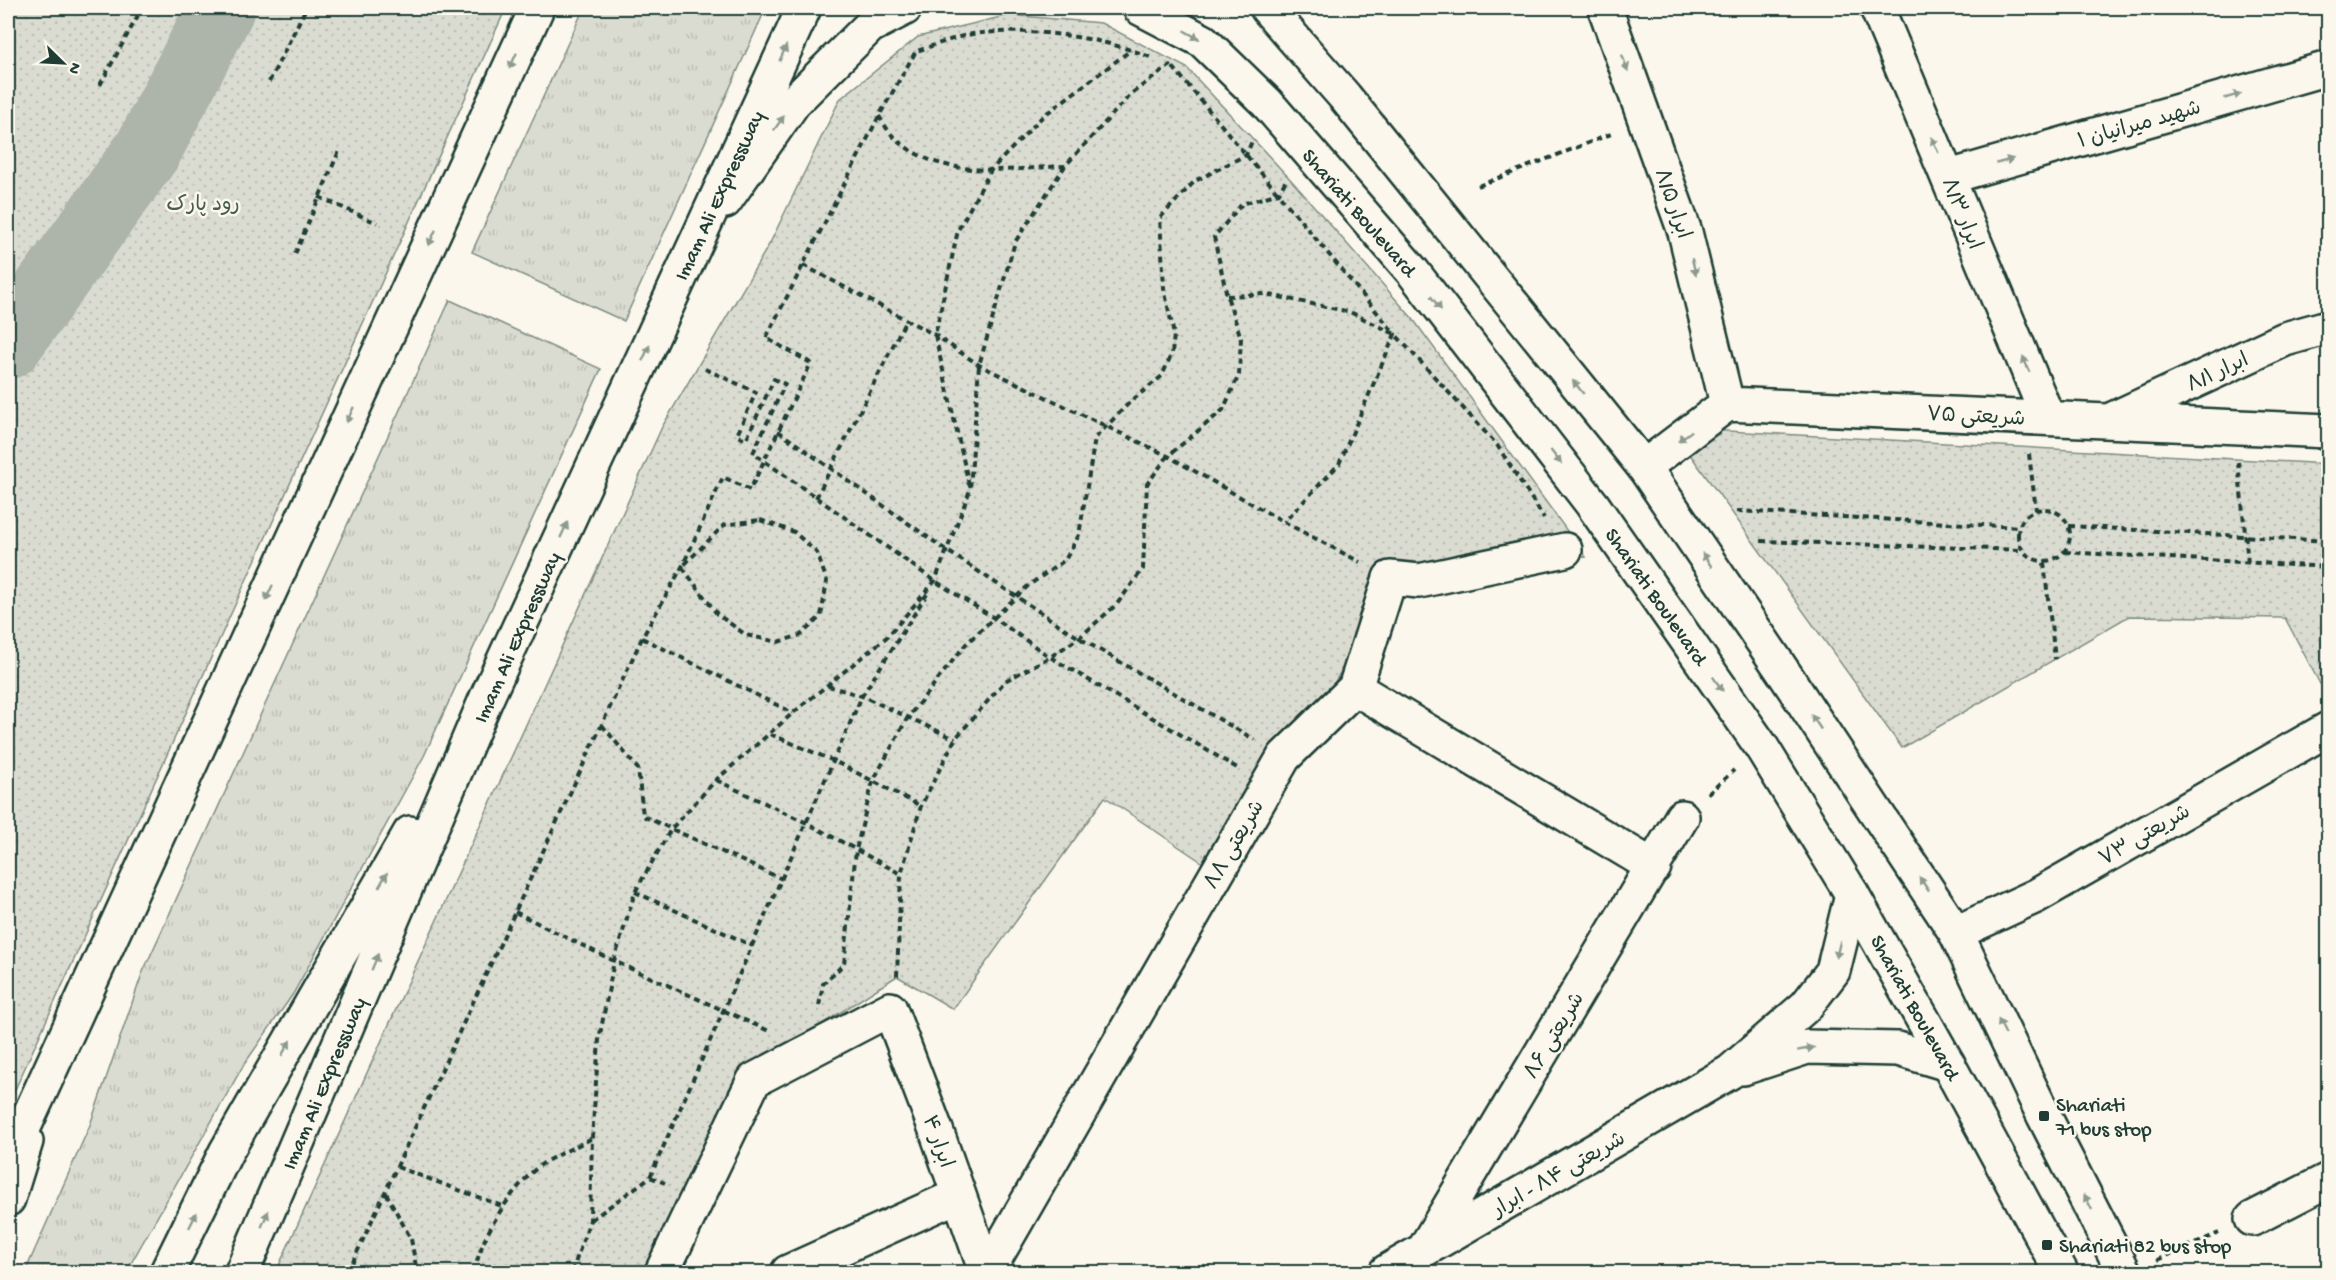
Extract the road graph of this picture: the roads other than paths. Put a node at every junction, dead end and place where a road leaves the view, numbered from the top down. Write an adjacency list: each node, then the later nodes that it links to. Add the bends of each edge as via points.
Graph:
1 (537, 8): 27 (main road, one-way to 27)
2 (804, 8): 10 (main road, Imam Ali Expressway, one-way to 2)
3 (905, 8): 10 (main road, one-way to 3, via 794,102 870,26)
4 (1140, 8): 23 (main road, Shariati Boulevard, one-way to 23, via 1203,41 1267,103 1413,272 1585,495 1761,746)
5 (1267, 8): 16 (main road, one-way to 5, via 1345,97)
6 (1605, 8): 12 (main road, ابرار ۸/۵, one-way to 12, via 1685,232)
7 (1877, 8): 9 (main road, ابرار ۸/۳, one-way to 7)
8 (2328, 68): 9 (main road, شهید میرانیان ۱, one-way to 8)
9 (1949, 177): 13 (main road, ابرار ۸/۳, one-way to 9)
10 (698, 240): 19 (main road, Imam Ali Expressway, one-way to 10)
11 (2328, 327): 14 (main road, ابرار ۸/۱, via 2285,339)
12 (1727, 404): 13 (main road, شریعتی ۷۵); 16 (main road, one-way to 16)
13 (2040, 418): 14 (main road, شریعتی ۷۵)
14 (2108, 421): 15 (main road, شریعتی ۷۵)
15 (2328, 431)
16 (1644, 467): 24 (main road, one-way to 16)
17 (1565, 550): 18 (main road, شریعتی ۸۸, via 1419,581 1390,578)
18 (1355, 688): 22 (main road); 39 (main road, شریعتی ۸۸, via 1284,757 1266,785)
19 (487, 697): 35 (main road, one-way to 19, via 226,1152); 36 (main road, Imam Ali Expressway, one-way to 19)
20 (2328, 729): 24 (main road, شریعتی ۷۳, via 2036,896)
21 (1683, 817): 22 (main road, شریعتی ۸۶)
22 (1654, 867): 33 (main road, شریعتی ۸۶)
23 (1852, 894): 25 (main road, Shariati Boulevard); 26 (main road, one-way to 26, via 1833,971 1806,1006)
24 (1956, 933): 34 (main road, one-way to 24, via 2044,1116)
25 (1948, 1064): 26 (main road, one-way to 25, via 1807,1047 1898,1049); 41 (main road, Shariati Boulevard)
26 (1730, 1072): 33 (main road, شریعتی ۸۴ - ابرار)
27 (44, 1085): 28 (main road); 31 (main road)
28 (8, 1162)
29 (2326, 1186): 32 (main road)
30 (959, 1195): 37 (main road, ابرار ۴, via 890,1010 754,1080); 38 (main road); 39 (main road, ابرار ۴)
31 (8, 1199)
32 (2252, 1219)
33 (1423, 1252): 40 (main road, شریعتی ۸۴ - ابرار)
34 (2137, 1268)
35 (168, 1272)
36 (242, 1272)
37 (662, 1272)
38 (788, 1272)
39 (986, 1272)
40 (1386, 1272)
41 (2061, 1272)

